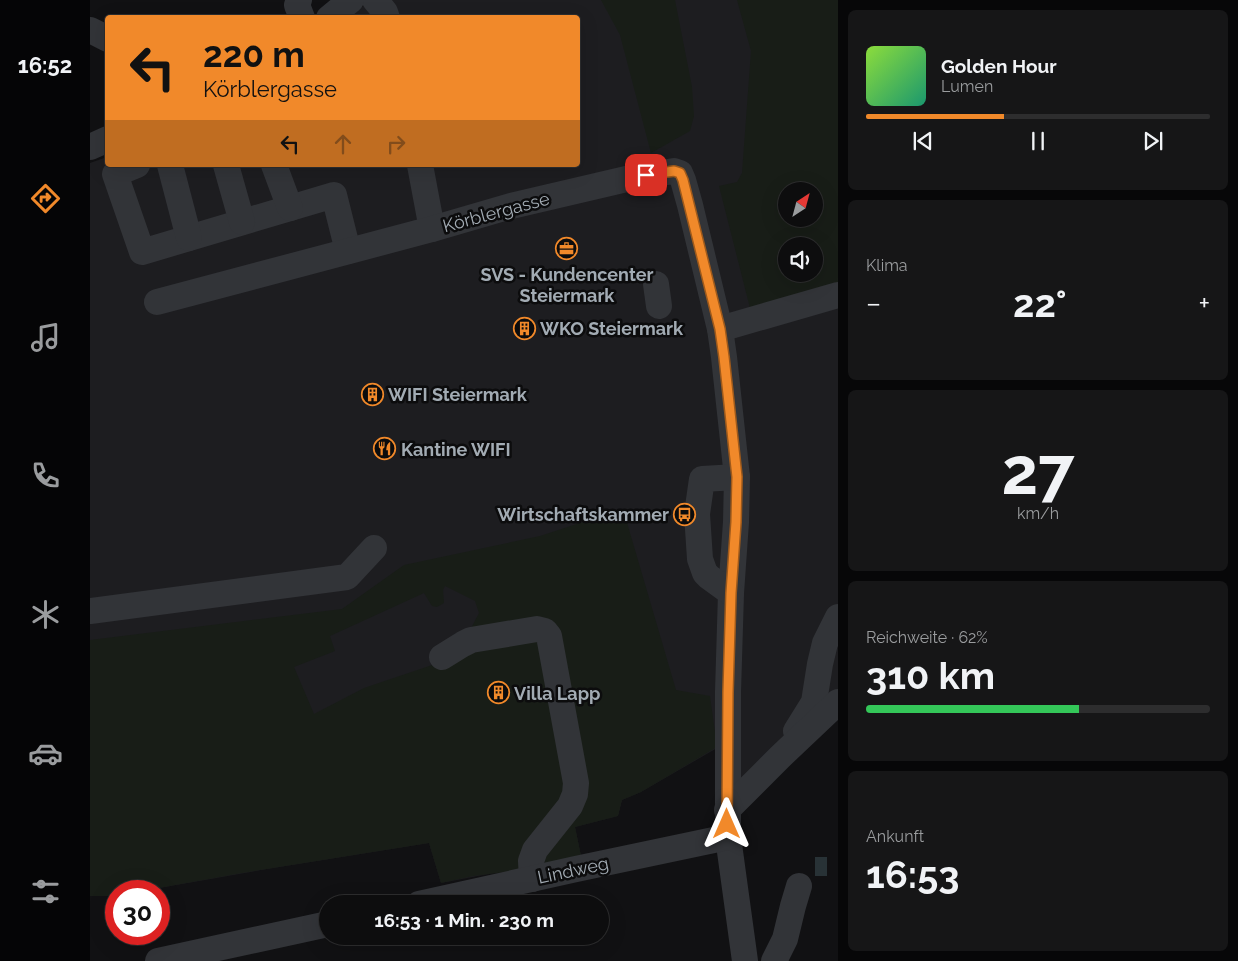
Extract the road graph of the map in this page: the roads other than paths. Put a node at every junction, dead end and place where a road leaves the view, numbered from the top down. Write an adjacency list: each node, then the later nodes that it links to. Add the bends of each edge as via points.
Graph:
1 (299, 0): 4 (street, via 297,5)
2 (352, 0): 5 (street)
3 (375, 0): 6 (street)
4 (301, 15)
5 (333, 15)
6 (386, 15)
7 (90, 30): 8 (street)
8 (105, 38)
9 (105, 140): 10 (street)
10 (90, 147)
11 (132, 167): 19 (street, via 115,174 142,252)
12 (171, 167): 19 (street)
13 (227, 167): 17 (street)
14 (275, 167): 16 (street)
15 (420, 167): 18 (street)
16 (290, 208): 17 (street); 20 (street, via 334,195)
17 (242, 222): 19 (street)
18 (432, 229): 20 (street, Körblergasse); 23 (street, Körblergasse, via 635,177 674,171 680,173)
19 (189, 238)
20 (348, 251): 22 (street, Körblergasse)
21 (838, 296): 23 (street)
22 (157, 302)
23 (720, 329): 24 (street, Körblergasse)
24 (737, 477): 26 (street, Körblergasse); 26 (street, via 702,479 697,514 700,559 705,573)
25 (374, 548): 27 (street, via 347,577)
26 (731, 593): 32 (street, Körblergasse)
27 (90, 611)
28 (838, 617): 31 (street, via 825,643 814,702)
29 (442, 657): 34 (street, via 471,640 537,629 545,630 549,636 576,783 570,806 535,850 531,861)
30 (838, 702): 31 (street)
31 (780, 757): 32 (street)
32 (727, 810): 33 (street, Körblergasse)
33 (728, 837): 34 (street, Lindweg); 39 (street, Körblergasse)
34 (532, 879): 36 (street, Lindweg)
35 (799, 886): 40 (street, via 785,939)
36 (460, 895)
37 (319, 926): 38 (street)
38 (158, 961)
39 (745, 961)
40 (774, 961)

